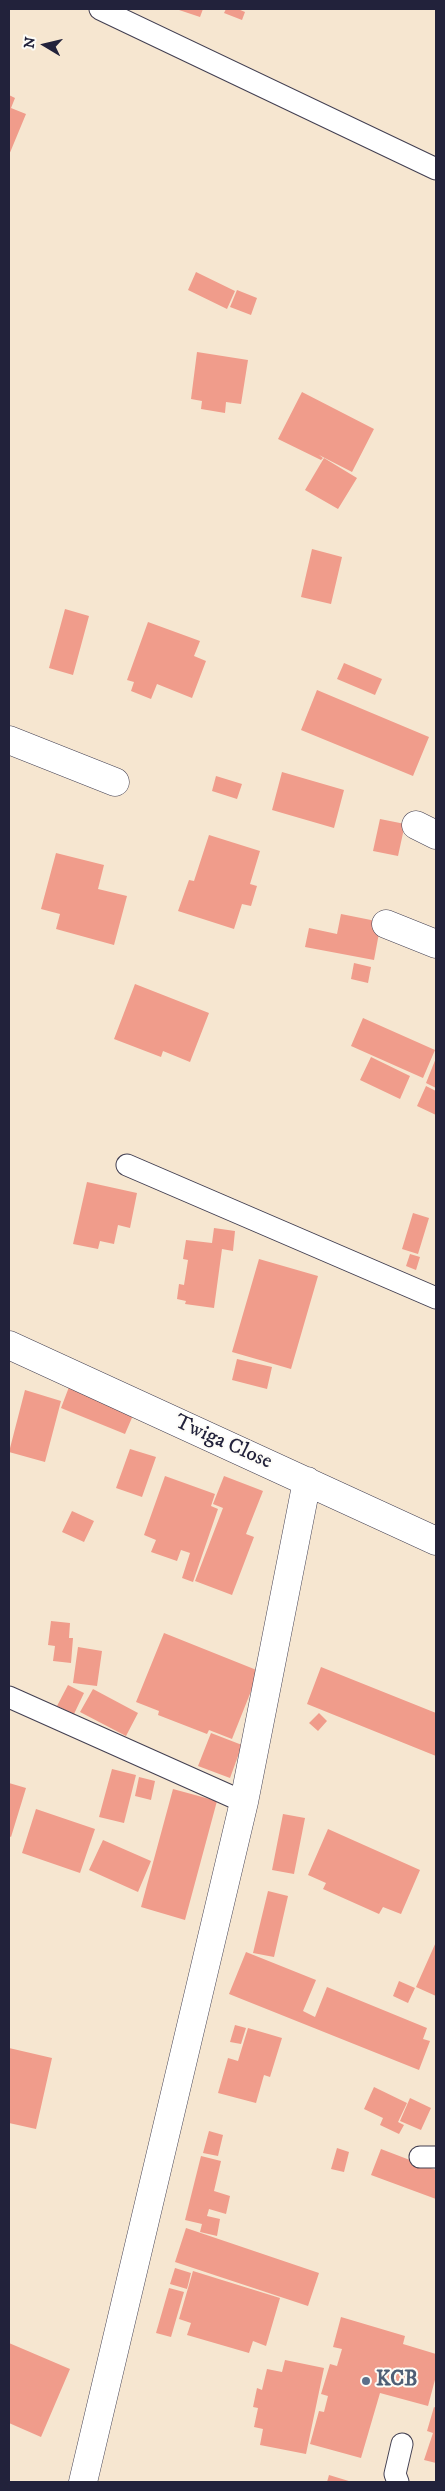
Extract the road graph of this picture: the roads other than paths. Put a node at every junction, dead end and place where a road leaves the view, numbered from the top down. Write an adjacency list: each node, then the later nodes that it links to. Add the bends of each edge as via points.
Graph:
1 (100, 9): 2 (lane)
2 (436, 169)
3 (9, 740): 4 (street)
4 (115, 782)
5 (386, 924): 6 (street)
6 (436, 944)
7 (127, 1165): 8 (lane)
8 (436, 1298)
9 (9, 1345): 10 (street, Twiga Close)
10 (308, 1481): 11 (street, Twiga Close); 13 (street)
11 (436, 1541)
12 (9, 1697): 13 (lane)
13 (244, 1802): 15 (street)
14 (402, 2444): 16 (lane, via 395,2474)
15 (83, 2482)
16 (398, 2482)

